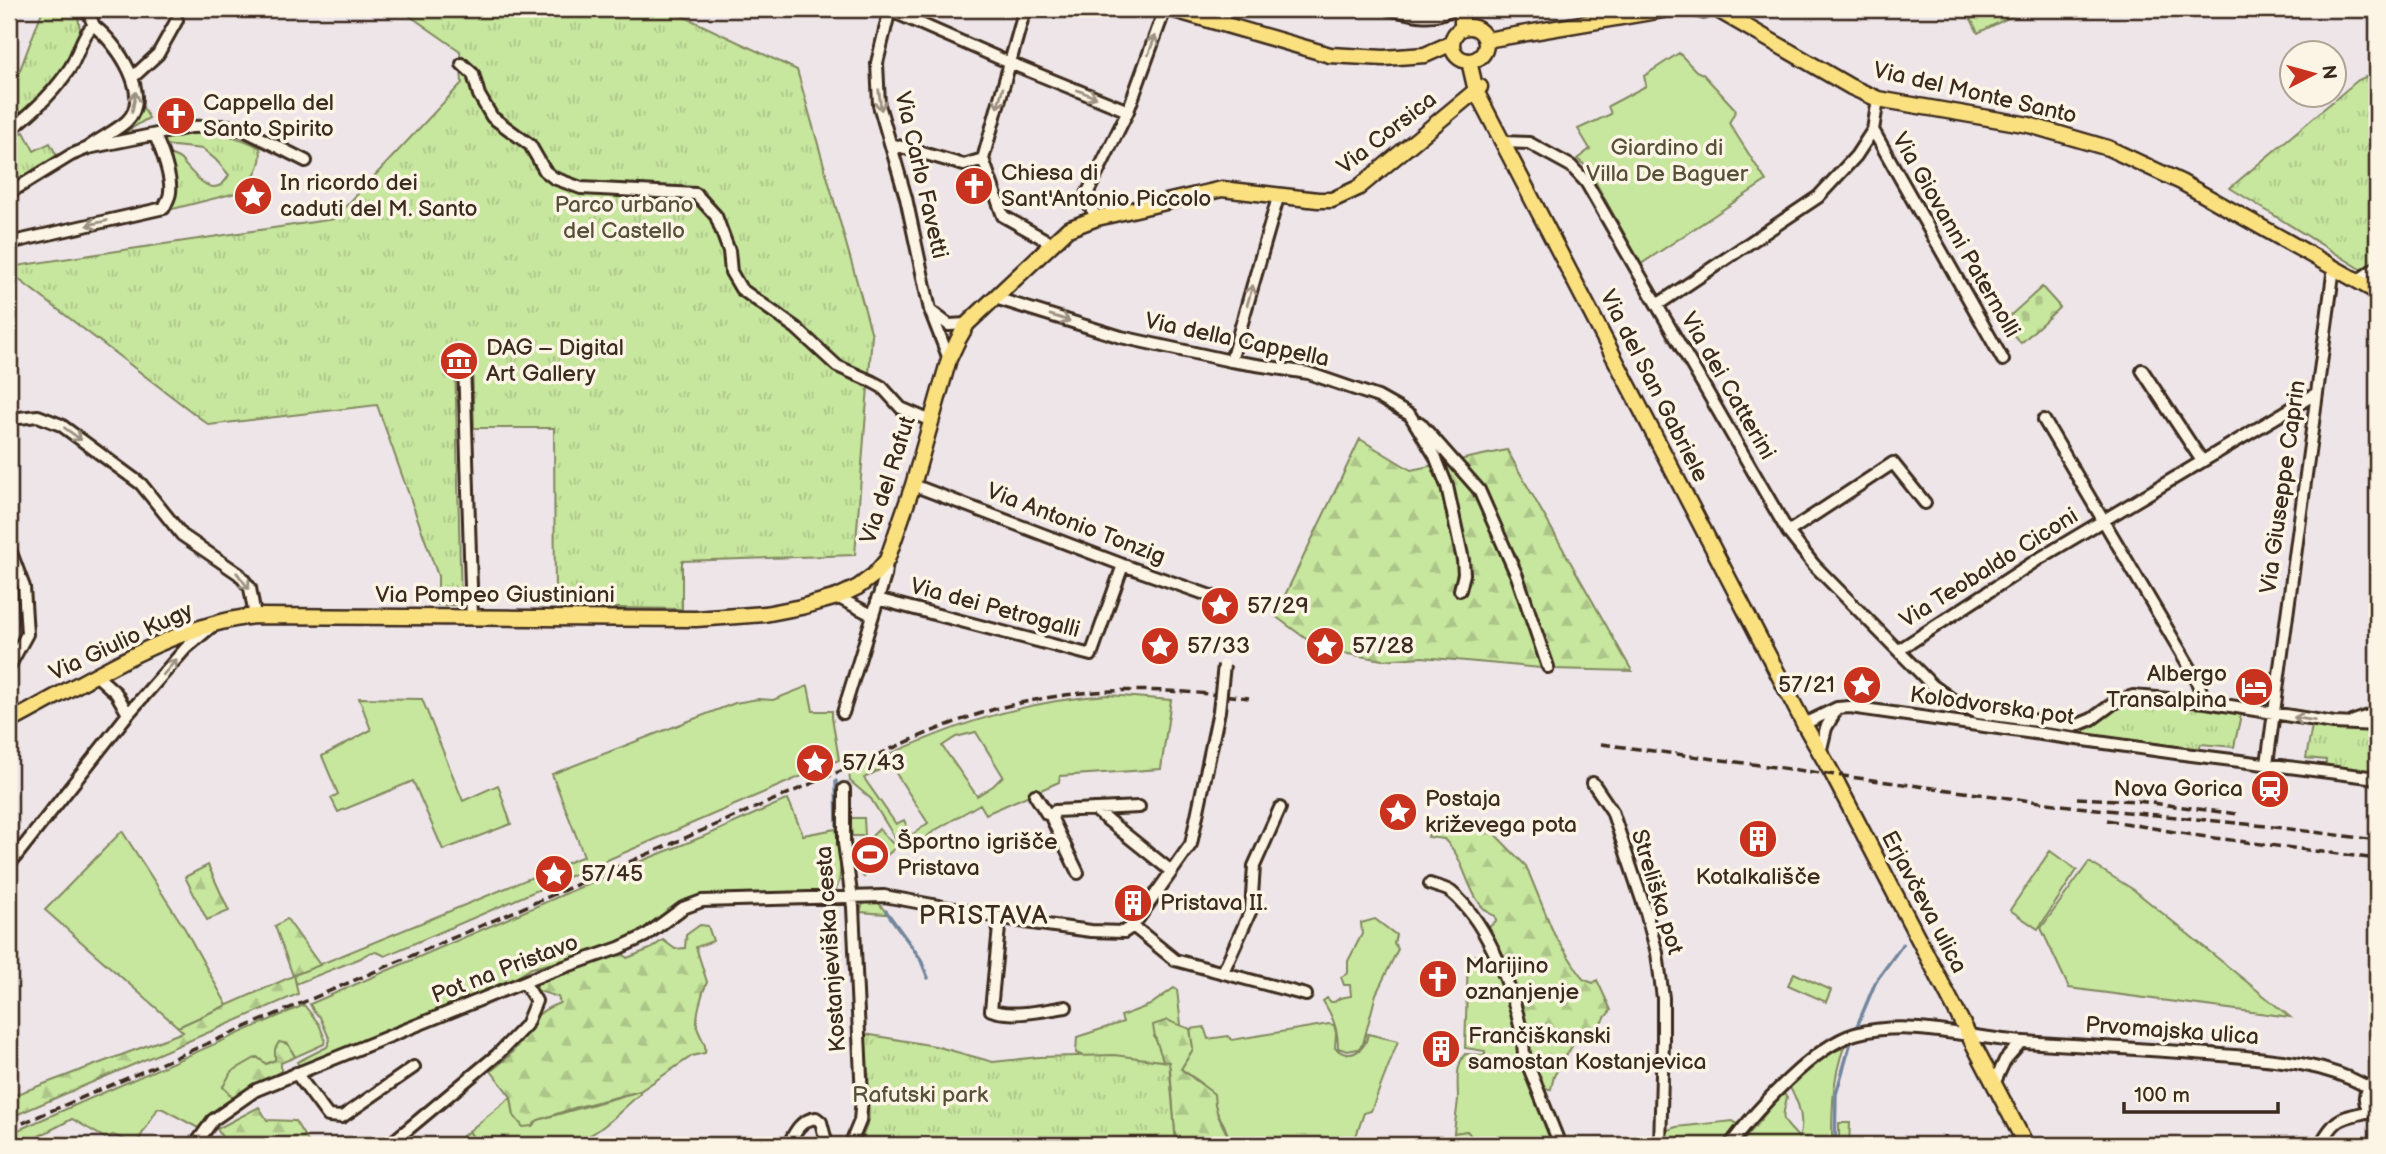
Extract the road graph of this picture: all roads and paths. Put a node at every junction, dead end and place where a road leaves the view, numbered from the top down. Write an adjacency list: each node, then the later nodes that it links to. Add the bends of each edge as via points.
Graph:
1 (87, 9): 13 (street)
2 (889, 9): 18 (street); 28 (street, Via Carlo Favetti, one-way to 28, via 877,63 879,105)
3 (1025, 9): 18 (street)
4 (1171, 9): 16 (main road, via 1330,55 1425,55); 23 (street, one-way to 4)
5 (1389, 9): 6 (street, via 1428,17)
6 (1452, 9)
7 (1462, 9): 14 (main road)
8 (1669, 9): 15 (main road)
9 (1695, 9): 10 (main road)
10 (1709, 9)
11 (1716, 9): 22 (main road, Via del Monte Santo)
12 (177, 20): 20 (street, via 158,54)
13 (94, 26): 20 (street, via 104,33); 24 (street, via 86,32 72,66 55,89)
14 (1462, 28): 15 (main road, via 1475,27); 16 (main road)
15 (1486, 40): 17 (main road, via 1485,50)
16 (1452, 43): 17 (main road, via 1455,53)
17 (1471, 61): 21 (main road, Via del San Gabriele)
18 (1010, 63): 23 (street, one-way to 23); 30 (street, one-way to 30)
19 (462, 64): 55 (street, via 472,74 492,117 530,145 554,178 581,188 696,194 716,216 729,251 731,272 741,289 796,328 836,366 882,387 901,408)
20 (133, 77): 29 (street, one-way to 20, via 127,120 134,109)
21 (1478, 89): 27 (main road, Via del San Gabriele); 33 (main road, Via Corsica, via 1346,194 1318,201)
22 (1878, 99): 25 (street); 38 (main road, Via del Monte Santo, via 2029,125 2108,148 2181,182)
23 (1128, 111): 34 (street, via 1085,198)
24 (9, 131)
25 (1873, 131): 43 (street, via 1818,197); 48 (street, Via Giovanni Paternolli)
26 (155, 136): 29 (street); 31 (street, via 191,127 229,126); 36 (street, one-way to 36, via 169,181 164,208)
27 (1502, 142): 43 (street, Via dei Catterini, via 1529,144 1571,166 1586,182); 77 (main road, Via del San Gabriele)
28 (891, 144): 30 (street, via 964,165); 44 (street, Via Carlo Favetti)
29 (88, 148): 32 (street)
30 (983, 159): 37 (street, via 1003,216)
31 (306, 161)
32 (9, 193)
33 (1279, 194): 34 (main road, Via Corsica, via 1222,188); 47 (street, one-way to 33)
34 (1097, 218): 35 (main road, Via Corsica)
35 (1068, 229): 37 (main road, Via del Rafut)
36 (9, 243)
37 (1053, 244): 42 (main road, Via del Rafut)
38 (2334, 267): 40 (main road, Via del Monte Santo); 51 (street, Via Giuseppe Caprin)
39 (2377, 267): 40 (street)
40 (2357, 281): 41 (main road, Via del Monte Santo)
41 (2377, 292)
42 (995, 298): 45 (main road, Via del Rafut); 47 (street, Via della Cappella, one-way to 47, via 1121,337)
43 (1657, 305): 60 (street, Via dei Catterini)
44 (930, 310): 45 (street, via 949,325); 46 (street, Via Carlo Favetti)
45 (967, 324): 46 (main road, Via del Rafut)
46 (949, 359): 55 (main road, Via del Rafut)
47 (1231, 360): 52 (street, Via della Cappella, via 1308,373 1378,397)
48 (2003, 360)
49 (464, 362): 70 (street)
50 (2142, 370): 56 (street)
51 (2317, 393): 56 (street, Via Teobaldo Ciconi); 83 (street, Via Giuseppe Caprin)
52 (1410, 415): 64 (street, Via della Cappella, via 1436,456 1447,486 1464,560); 75 (street, via 1479,489 1517,576)
53 (9, 419): 69 (street, one-way to 69, via 38,416 61,425 141,484 182,535 239,574 250,588)
54 (2044, 420): 59 (street, Via Teobaldo Ciconi)
55 (931, 421): 57 (main road, Via del Rafut)
56 (2202, 461): 59 (street, Via Teobaldo Ciconi)
57 (913, 485): 62 (main road, Via del Rafut); 63 (street, Via Antonio Tonzig)
58 (1924, 503): 60 (street, via 1893,463)
59 (2102, 521): 72 (street, Via Teobaldo Ciconi); 78 (street)
60 (1788, 532): 72 (street, Via dei Catterini, via 1814,565)
61 (9, 547): 74 (street, via 24,587 27,634)
62 (887, 560): 65 (main road, Via Pompeo Giustiniani, via 858,587); 66 (street, Via del Rafut)
63 (1123, 565): 66 (street, Via dei Petrogalli, via 1091,654); 67 (street, Via Antonio Tonzig)
64 (1460, 590)
65 (837, 597): 68 (street); 70 (main road, Via Pompeo Giustiniani, via 765,614 696,620)
66 (877, 599): 68 (street, Via del Rafut)
67 (1225, 601)
68 (872, 615): 80 (street, Via del Rafut)
69 (255, 616): 70 (main road, Via Pompeo Giustiniani); 71 (main road, Via Pompeo Giustiniani)
70 (472, 618)
71 (216, 623): 76 (main road, Via Giulio Kugy, via 159,644); 82 (street, Via Pompeo Giustiniani, one-way to 71, via 186,648)
72 (1899, 650): 78 (street, Via dei Catterini, via 1940,691 1978,713 2075,726 2133,696)
73 (1224, 665): 99 (street, bridge, via 1191,844)
74 (9, 667)
75 (1548, 667)
76 (97, 676): 82 (street, via 116,692); 84 (main road, Via Giulio Kugy)
77 (1781, 679): 86 (main road, Erjavčeva ulica)
78 (2206, 702): 83 (street, Via dei Catterini)
79 (1837, 708): 86 (street, Kolodvorska pot); 88 (street); 89 (street, Kolodvorska pot)
80 (843, 713)
81 (2377, 713): 85 (street)
82 (128, 714): 98 (street, Via Pompeo Giustiniani)
83 (2274, 714): 85 (street, Via dei Catterini, one-way to 83); 89 (street, Via Giuseppe Caprin)
84 (9, 722)
85 (2334, 723): 87 (street)
86 (1804, 724): 88 (main road, Erjavčeva ulica)
87 (2377, 725)
88 (1820, 753): 109 (main road, Erjavčeva ulica)
89 (2267, 764): 90 (street, Kolodvorska pot)
90 (2377, 778)
91 (1593, 783): 122 (street, Streliška pot, via 1612,811 1657,953 1663,998)
92 (844, 789): 102 (street, Kostanjeviška cesta, via 844,843)
93 (1035, 795): 97 (street, via 1047,814)
94 (1139, 807): 96 (street)
95 (1280, 808): 105 (street, via 1254,866 1251,910)
96 (1094, 809): 97 (street); 99 (street)
97 (1054, 814): 100 (street, via 1056,829)
98 (9, 865)
99 (1171, 871): 104 (street)
100 (1078, 873)
101 (1430, 884): 121 (street, via 1456,897 1493,951 1515,1009 1524,1055)
102 (852, 898): 103 (street, Pot na Pristavo, via 902,898); 106 (street, Pot na Pristavo, via 702,901 619,948); 120 (street, Kostanjeviška cesta, via 862,1098 860,1121)
103 (1000, 917): 104 (street, Pot na Pristavo, via 1091,931 1124,932); 108 (street, via 990,1010 1031,1012)
104 (1133, 926): 105 (street, via 1175,960)
105 (1223, 972): 107 (street)
106 (524, 982): 112 (street, Pot na Pristavo); 117 (street, via 536,1001 526,1025)
107 (1306, 995)
108 (1066, 1007)
109 (1969, 1035): 110 (street, Prvomajska ulica); 113 (main road, Erjavčeva ulica); 123 (street, Prvomajska ulica, via 1914,1028 1857,1034 1834,1042 1782,1086)
110 (2021, 1042): 113 (street); 114 (street, Prvomajska ulica, via 2269,1059 2327,1069)
111 (414, 1068): 112 (street, via 342,1117 328,1116)
112 (296, 1073): 116 (street, Pot na Pristavo, via 256,1090 214,1120)
113 (1994, 1084): 124 (main road, Erjavčeva ulica)
114 (2373, 1084): 115 (street, Prvomajska ulica, via 2364,1097)
115 (2374, 1113): 125 (street, via 2338,1120)
116 (195, 1145)
117 (389, 1145)
118 (788, 1145): 119 (street, via 798,1126 816,1118)
119 (827, 1145)
120 (850, 1145)
121 (1560, 1145)
122 (1660, 1145)
123 (1730, 1145)
124 (2026, 1145)
125 (2320, 1145)

